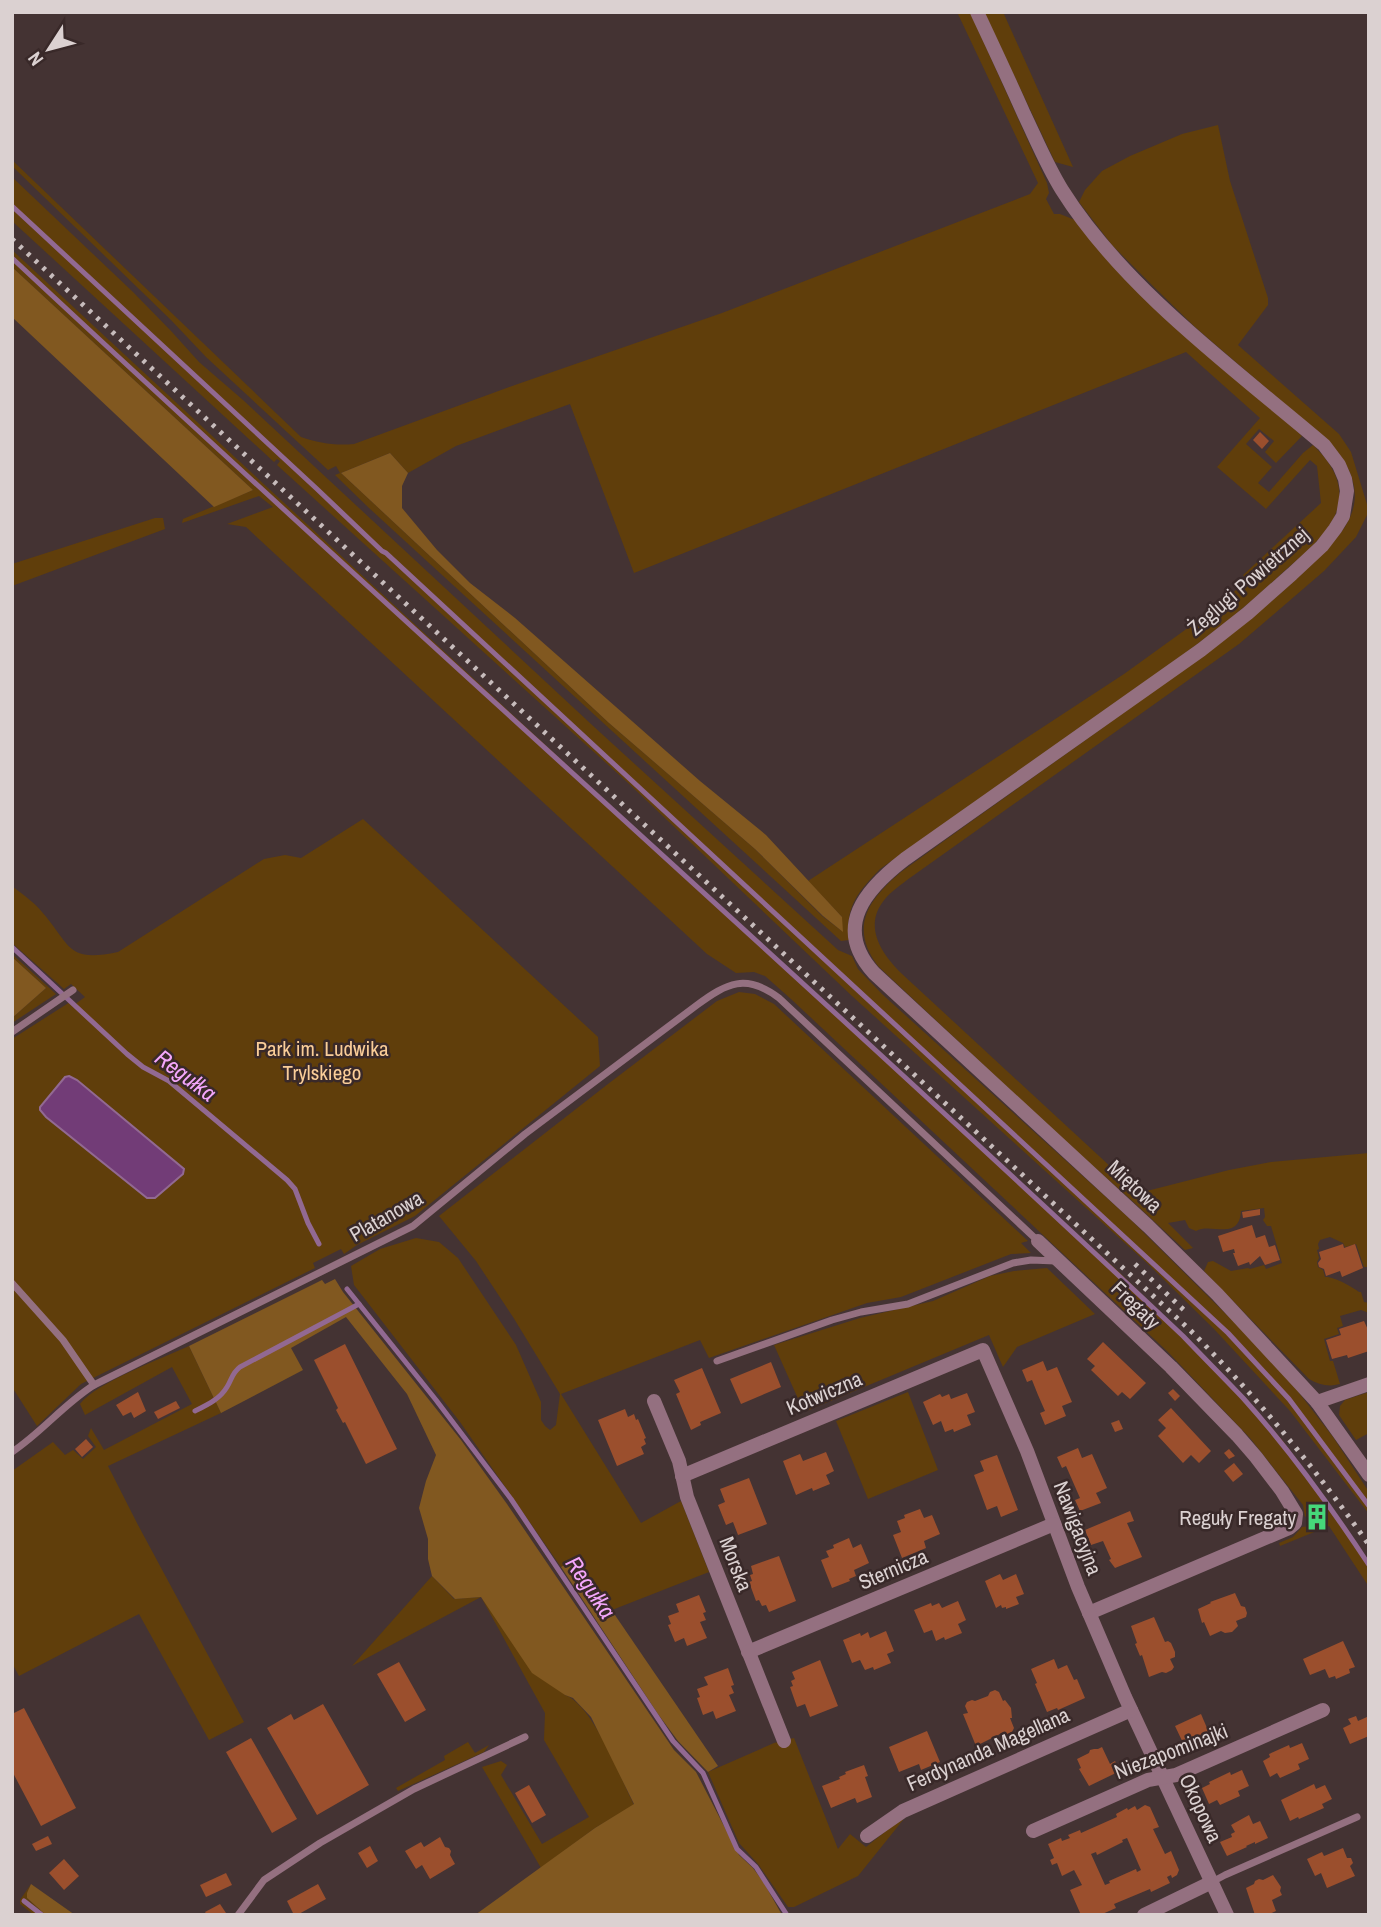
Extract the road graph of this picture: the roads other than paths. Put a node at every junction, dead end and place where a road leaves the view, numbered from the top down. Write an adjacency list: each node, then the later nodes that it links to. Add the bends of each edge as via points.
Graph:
1 (977, 12): 2 (street, Żeglugi Powietrznej, via 1046,162 1084,220 1186,328 1324,445 1339,465 1348,491 1342,516 1322,546 1248,613 884,876 859,909)
2 (856, 943): 14 (street, Miętowa, via 874,973 1148,1226)
3 (757, 984): 6 (lane, Fregaty, via 779,998); 12 (lane, Platanowa, via 729,985 704,1000 525,1134 413,1226)
4 (73, 990): 5 (lane)
5 (12, 1032)
6 (1038, 1241): 7 (street, Fregaty)
7 (1060, 1262): 10 (lane, via 1013,1263 908,1304 832,1320); 19 (street, Fregaty, via 1237,1435 1296,1514 1289,1528)
8 (12, 1283): 12 (lane, via 63,1340)
9 (983, 1350): 16 (street, Kotwiczna); 18 (street, Nawigacyjna)
10 (717, 1361)
11 (1369, 1384): 14 (street)
12 (94, 1385): 15 (lane, Platanowa)
13 (654, 1401): 16 (street, Morska)
14 (1317, 1402): 17 (street, Miętowa)
15 (12, 1452)
16 (682, 1475): 20 (street, Morska)
17 (1369, 1475)
18 (1054, 1524): 19 (street, Nawigacyjna); 20 (street, Sternicza)
19 (1089, 1613): 22 (street, Nawigacyjna)
20 (748, 1652): 24 (street, Morska)
21 (1323, 1710): 25 (street, Niezapominajki)
22 (1134, 1715): 25 (street, Okopowa); 28 (street, Ferdynanda Magellana, via 903,1811)
23 (525, 1737): 30 (lane, via 414,1789 303,1853 264,1880)
24 (784, 1741)
25 (1163, 1777): 27 (street, Niezapominajki); 29 (street, Okopowa)
26 (1357, 1816): 29 (lane)
27 (1033, 1831)
28 (867, 1836)
29 (1212, 1882): 31 (street); 32 (street, Okopowa)
30 (237, 1915)
31 (1144, 1915)
32 (1227, 1915)

